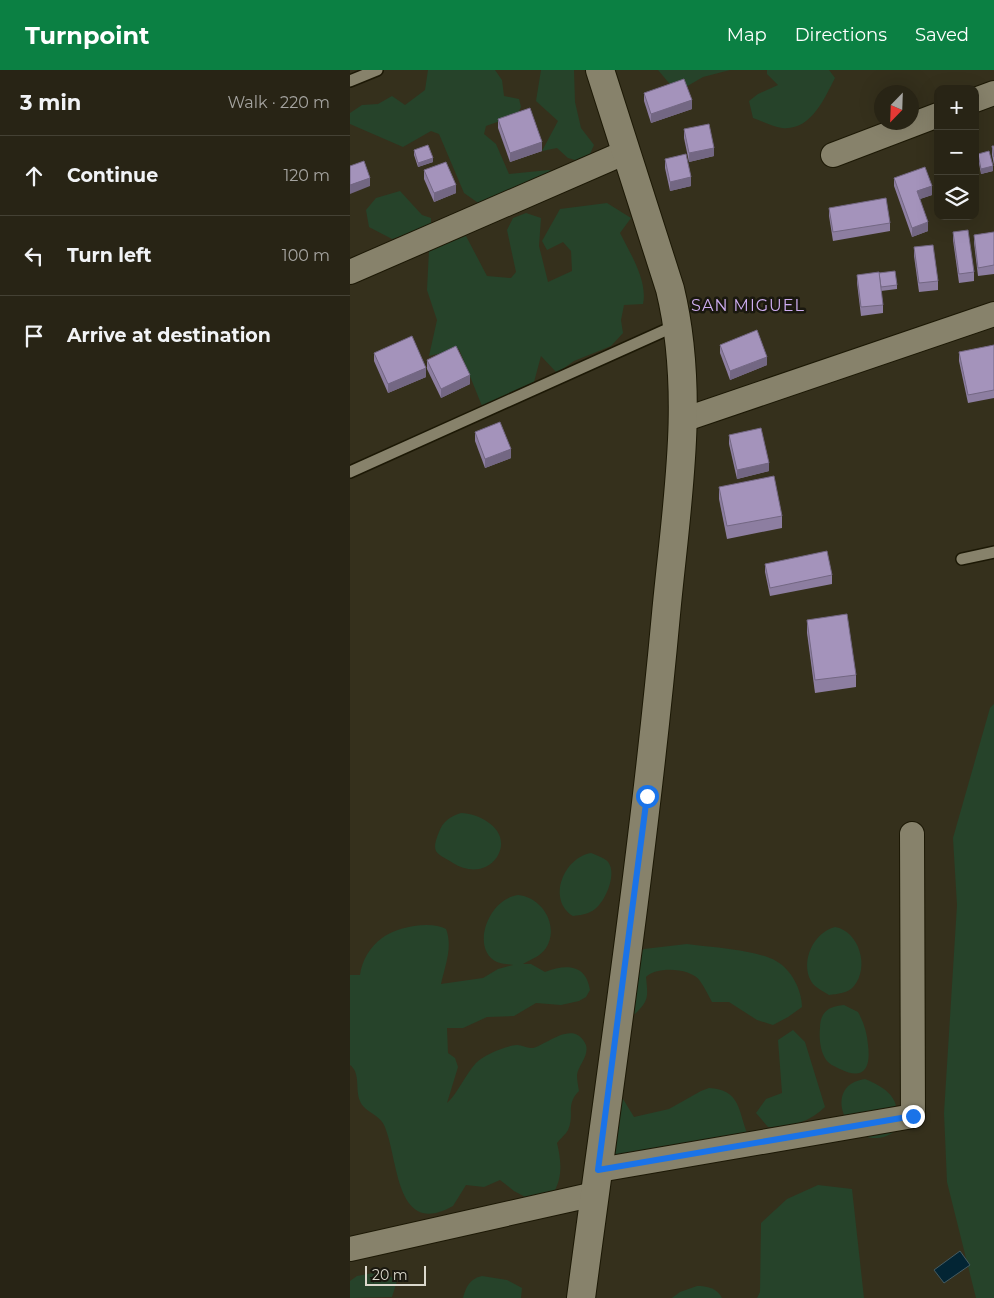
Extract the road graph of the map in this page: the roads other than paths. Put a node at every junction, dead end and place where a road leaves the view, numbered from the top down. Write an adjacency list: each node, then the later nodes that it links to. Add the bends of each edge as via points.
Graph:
1 (377, 70): 3 (lane)
2 (600, 70): 7 (street)
3 (350, 81)
4 (994, 93): 5 (street)
5 (979, 99)
6 (934, 117): 8 (street)
7 (626, 152): 9 (street); 11 (street, via 660,254)
8 (833, 155)
9 (350, 272)
10 (994, 314): 12 (street)
11 (678, 324): 12 (street, via 684,385); 13 (lane)
12 (682, 420): 17 (street, via 648,786)
13 (350, 472)
14 (994, 552): 15 (lane)
15 (962, 559)
16 (912, 834): 17 (street, via 913,1116)
17 (597, 1182): 18 (street); 19 (street)
18 (350, 1249)
19 (581, 1298)

